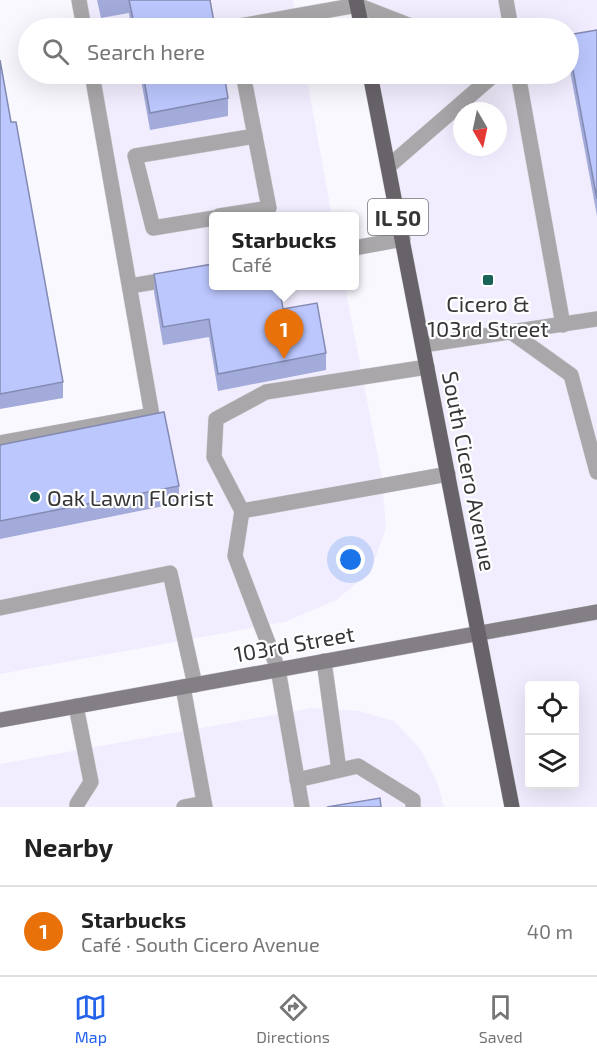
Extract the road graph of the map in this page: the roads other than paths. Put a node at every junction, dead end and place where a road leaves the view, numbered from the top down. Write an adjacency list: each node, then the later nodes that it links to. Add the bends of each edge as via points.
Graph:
1 (79, 0): 4 (lane)
2 (506, 0): 8 (lane)
3 (357, 3): 5 (lane); 6 (main road); 7 (lane)
4 (82, 18)
5 (280, 18)
6 (360, 18)
7 (392, 18)
8 (509, 18)
9 (94, 84): 16 (lane)
10 (245, 84): 14 (lane)
11 (372, 84): 17 (main road, South Cicero Avenue / IL 50)
12 (483, 84): 17 (lane)
13 (520, 84): 25 (lane)
14 (255, 136): 15 (lane); 18 (lane, via 269,208)
15 (135, 156): 16 (lane); 19 (lane, via 153,228)
16 (107, 162): 23 (lane)
17 (388, 166): 20 (main road, South Cicero Avenue / IL 50)
18 (244, 212)
19 (209, 219)
20 (403, 239): 21 (lane); 27 (main road, South Cicero Avenue / IL 50)
21 (359, 247)
22 (209, 273): 23 (lane)
23 (130, 286): 29 (lane, via 152,415)
24 (597, 319): 25 (lane)
25 (562, 325): 26 (lane)
26 (511, 332): 27 (lane); 30 (lane, via 571,375)
27 (423, 345): 28 (main road, South Cicero Avenue / IL 50)
28 (427, 367): 31 (main road, South Cicero Avenue / IL 50); 32 (lane, via 266,392 216,419 214,457)
29 (0, 443)
30 (597, 472)
31 (448, 474): 32 (lane); 35 (main road, South Cicero Avenue / IL 50)
32 (242, 511): 37 (lane, via 235,556)
33 (0, 608): 38 (lane, via 170,573)
34 (597, 612): 35 (main road, 103rd Street)
35 (478, 633): 36 (main road, 103rd Street); 48 (main road, South Cicero Avenue / IL 50)
36 (324, 661): 37 (main road, 103rd Street); 41 (lane)
37 (278, 669): 38 (main road, 103rd Street); 42 (lane)
38 (189, 686): 39 (main road, 103rd Street); 43 (lane)
39 (76, 706): 40 (main road, 103rd Street); 44 (lane, via 92,782)
40 (0, 720)
41 (339, 770): 42 (lane); 47 (lane, via 358,766 412,800)
42 (297, 780): 46 (lane)
43 (205, 805): 45 (lane)
44 (77, 807)
45 (184, 807)
46 (302, 807)
47 (413, 807)
48 (512, 807)

